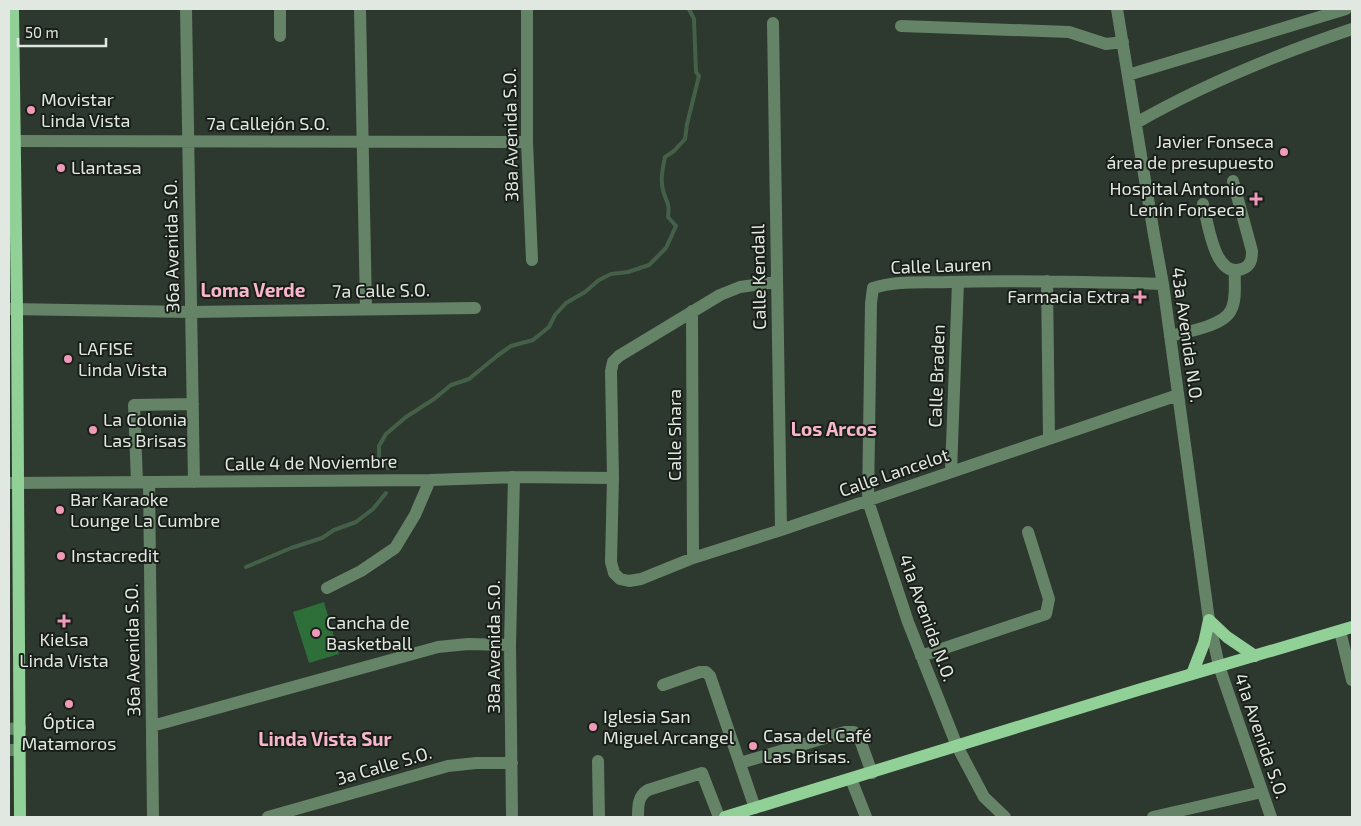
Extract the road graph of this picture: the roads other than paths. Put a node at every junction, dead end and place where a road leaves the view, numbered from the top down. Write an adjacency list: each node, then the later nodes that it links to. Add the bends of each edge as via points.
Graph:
1 (13, 9): 13 (main road)
2 (186, 9): 17 (street, 36a Avenida S.O.)
3 (280, 9): 11 (street)
4 (360, 9): 18 (street)
5 (527, 9): 19 (street, 38a Avenida S.O.)
6 (1118, 9): 12 (street, 43a Avenida N.O.)
7 (1346, 9): 14 (street)
8 (773, 23): 25 (street, Calle Kendall)
9 (901, 26): 12 (street, via 1069,32 1106,44)
10 (1352, 29): 15 (street, via 1242,71)
11 (280, 36)
12 (1123, 42): 14 (street, 43a Avenida N.O.)
13 (11, 62): 16 (main road)
14 (1128, 75): 15 (street, 43a Avenida N.O.)
15 (1136, 123): 27 (street, 43a Avenida N.O.)
16 (12, 141): 17 (street, 7a Callejón S.O.); 30 (main road)
17 (187, 142): 18 (street, 7a Callejón S.O.); 32 (street, 36a Avenida S.O.)
18 (363, 142): 19 (street, 7a Callejón S.O.); 29 (street)
19 (527, 142): 22 (street, 38a Avenida S.O.)
20 (1233, 181): 23 (street, via 1252,251 1250,264)
21 (1203, 204): 23 (street, via 1217,255 1221,263)
22 (532, 260)
23 (1235, 271): 33 (street, via 1234,298 1227,317)
24 (1048, 281): 26 (street, Calle Lauren); 27 (street, Calle Lauren); 36 (street)
25 (776, 282): 31 (street, via 740,287 720,294); 45 (street, Calle Kendall)
26 (958, 282): 37 (street, Calle Braden); 44 (street, Calle Lauren, via 886,284 873,288)
27 (1163, 284): 33 (street, 43a Avenida N.O.)
28 (474, 308): 29 (street, 7a Calle S.O.)
29 (366, 309): 32 (street, 7a Calle S.O.)
30 (13, 310): 32 (street, 7a Calle S.O.); 43 (main road)
31 (692, 311): 39 (street, via 613,362); 47 (street, Calle Shara)
32 (191, 312): 35 (street, 36a Avenida S.O.)
33 (1170, 336): 34 (street, 43a Avenida N.O.)
34 (1178, 395): 36 (street, Calle Lancelot); 50 (street, 43a Avenida N.O.)
35 (193, 404): 41 (street, 36a Avenida S.O., via 134,405); 42 (street, 36a Avenida S.O.)
36 (1049, 439): 37 (street, Calle Lancelot)
37 (951, 472): 44 (street, Calle Lancelot)
38 (514, 477): 39 (street, Calle 4 de Noviembre); 40 (street, Calle 4 de Noviembre); 53 (street, 38a Avenida S.O.)
39 (613, 478): 47 (street, Calle Lancelot, via 611,562 620,580 641,578)
40 (430, 480): 42 (street, Calle 4 de Noviembre); 48 (street, via 415,515 395,548 361,571)
41 (143, 482): 42 (street, Calle 4 de Noviembre); 43 (street, Calle 4 de Noviembre); 60 (street, 36a Avenida S.O.)
42 (194, 482)
43 (13, 484): 49 (main road)
44 (868, 500): 45 (street, Calle Lancelot); 54 (street, 41a Avenida N.O.)
45 (781, 530): 47 (street, Calle Lancelot)
46 (1028, 532): 54 (street, via 1049,599 1046,614)
47 (693, 558)
48 (327, 588)
49 (14, 600): 61 (main road)
50 (1209, 620): 55 (main road); 56 (street, 43a Avenida N.O.); 57 (main road)
51 (1352, 627): 52 (main road)
52 (1340, 631): 55 (main road); 58 (street)
53 (510, 645): 60 (street, via 438,647); 65 (street, 38a Avenida S.O.)
54 (922, 656): 62 (street, 41a Avenida N.O.)
55 (1255, 656): 56 (main road)
56 (1219, 666): 57 (main road); 69 (street, 41a Avenida S.O.)
57 (1192, 674): 62 (main road)
58 (1352, 680)
59 (662, 684): 66 (street, via 700,672 710,676)
60 (152, 726): 72 (street, 36a Avenida S.O.)
61 (14, 728): 63 (main road)
62 (957, 746): 67 (main road); 80 (street, 41a Avenida N.O., via 984,797)
63 (14, 750): 71 (main road)
64 (598, 761): 75 (street)
65 (512, 763): 73 (street, 3a Calle S.O., via 448,766); 74 (street, 38a Avenida S.O.)
66 (740, 763): 67 (street, via 854,732 860,737); 70 (street)
67 (872, 773): 68 (main road)
68 (851, 779): 70 (main road); 79 (street)
69 (1262, 792): 81 (street); 82 (street, 41a Avenida S.O.)
70 (755, 808): 78 (main road)
71 (16, 815)
72 (153, 817)
73 (268, 817)
74 (512, 817)
75 (599, 817)
76 (638, 817): 77 (street, via 642,794 702,773)
77 (719, 817)
78 (725, 817)
79 (866, 817)
80 (1005, 817)
81 (1153, 817)
82 (1271, 817)

